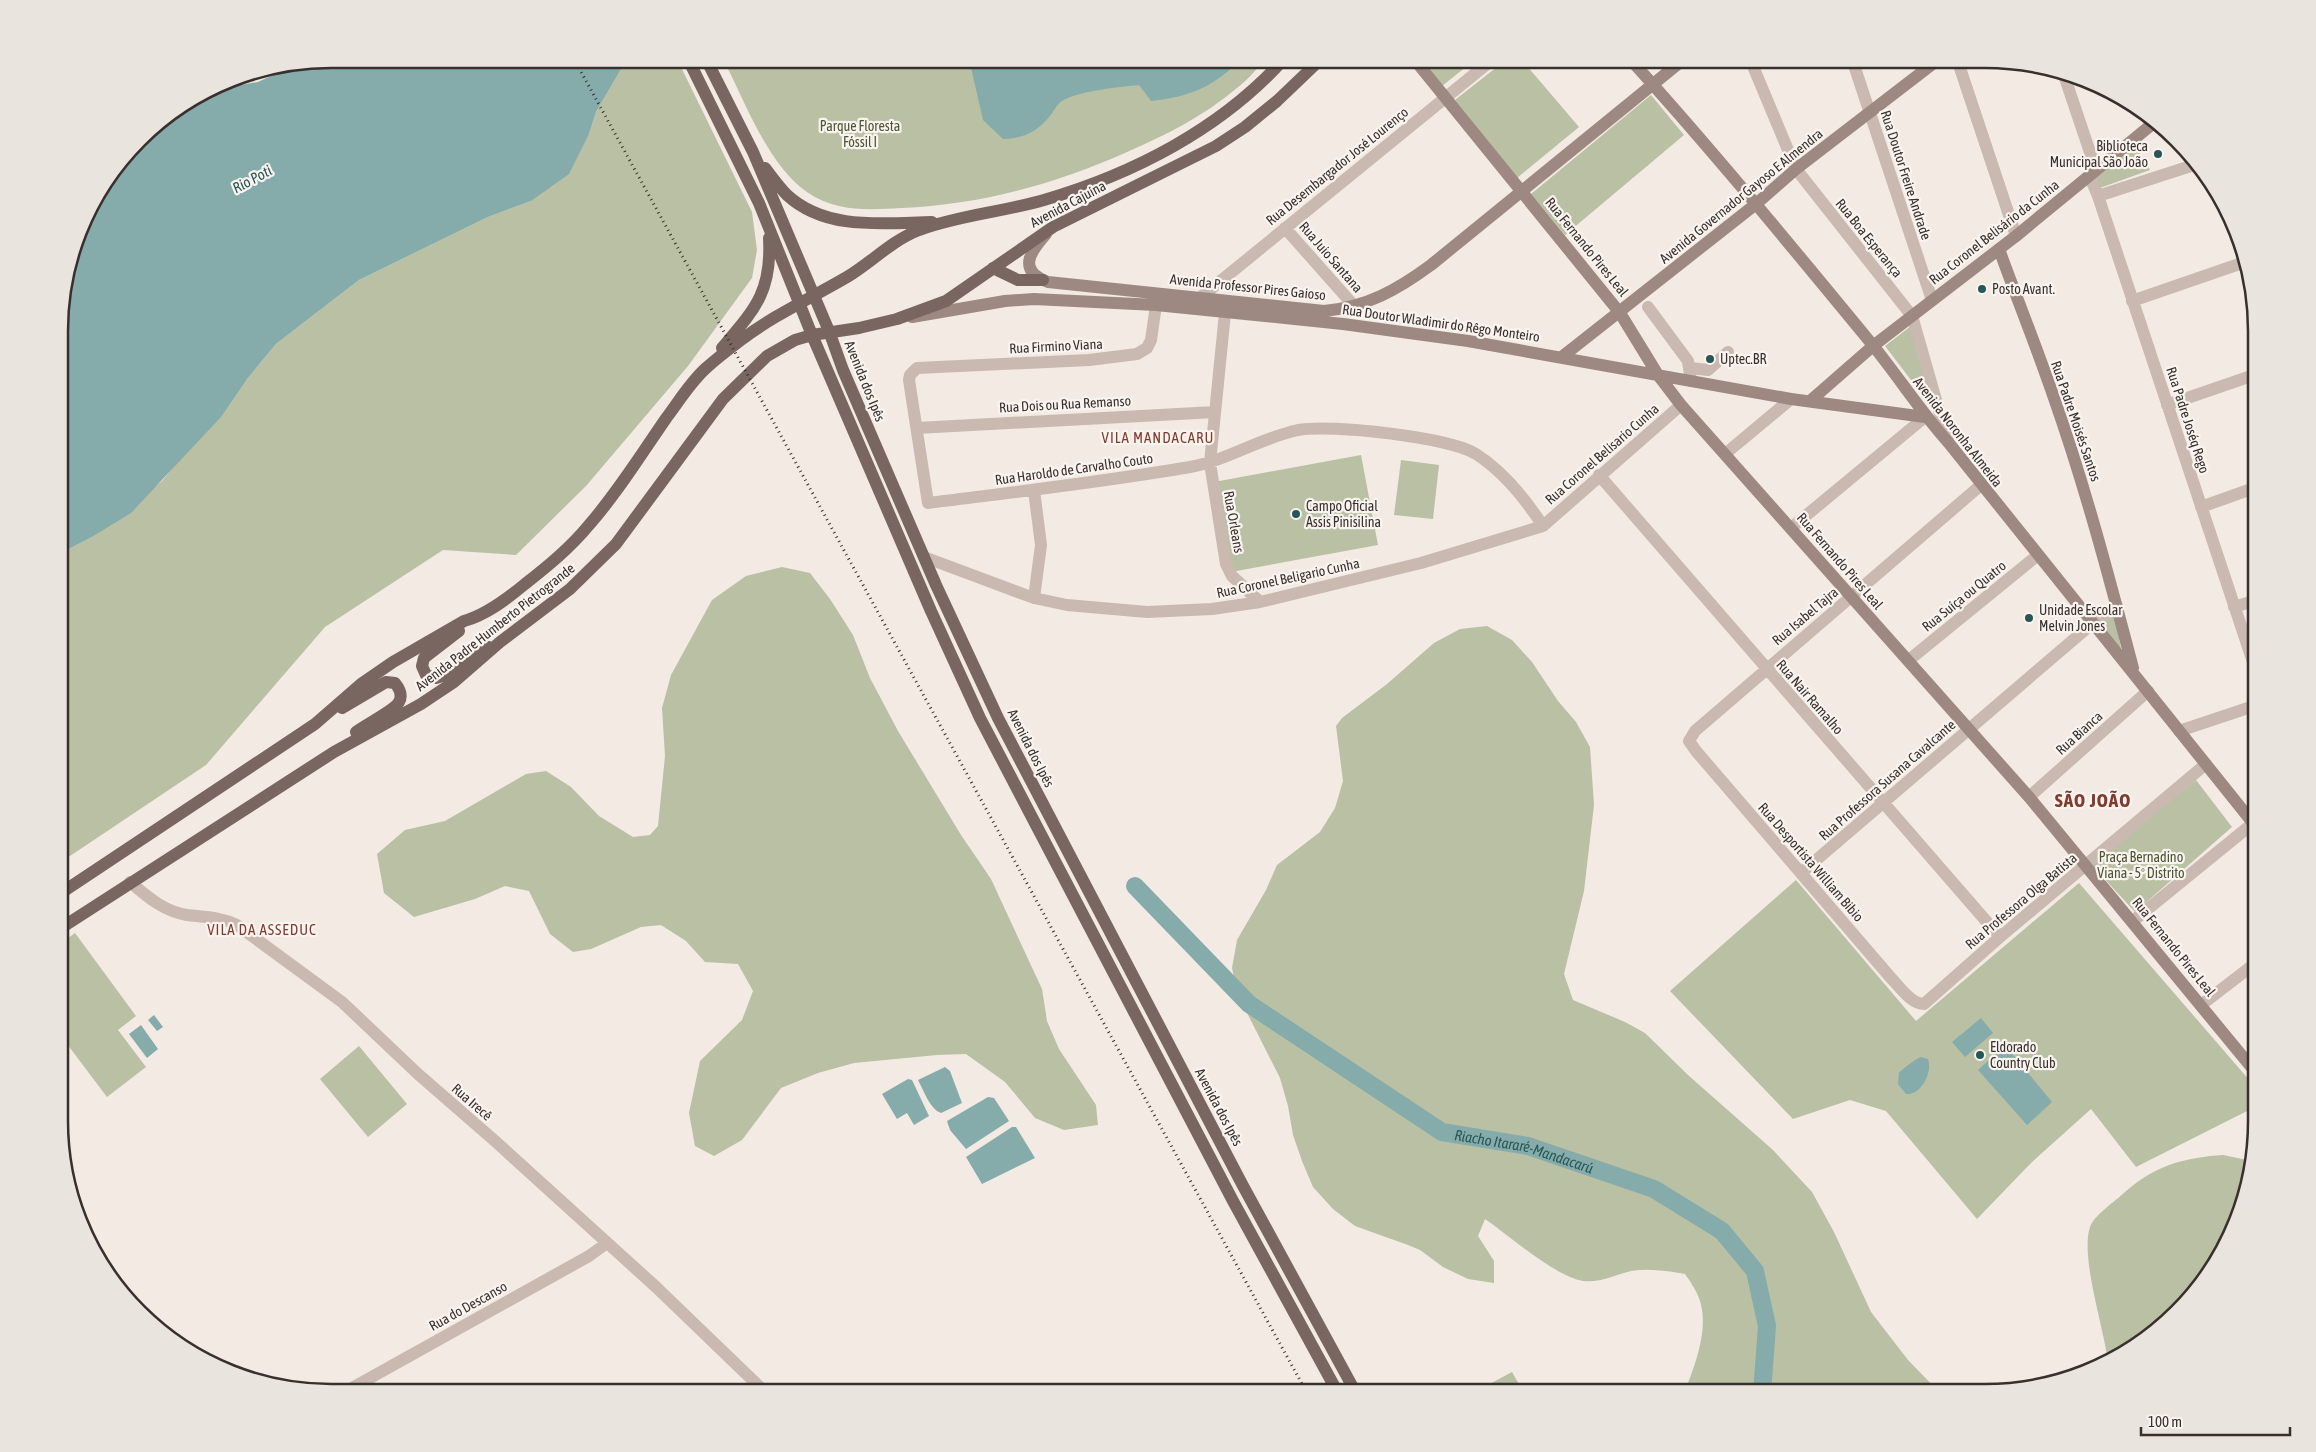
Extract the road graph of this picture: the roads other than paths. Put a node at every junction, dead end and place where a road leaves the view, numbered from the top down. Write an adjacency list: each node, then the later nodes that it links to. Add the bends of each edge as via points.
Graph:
1 (693, 68): 27 (main road)
2 (711, 68): 18 (main road, Avenida dos Ipês)
3 (1275, 68): 25 (main road, Avenida Cajuína, via 1221,117 1160,153 1115,174 1051,198)
4 (1311, 68): 26 (main road, Avenida Cajuína, via 1277,101 1216,146)
5 (1422, 68): 15 (main road, Rua Fernando Pires Leal)
6 (1481, 68): 15 (street, Rua Desembargador José Lourenço)
7 (1638, 68): 14 (main road, Avenida Noronha Almeida)
8 (1672, 68): 14 (main road, Avenida Professor Pires Gaioso)
9 (1754, 68): 20 (street, Rua Boa Esperança)
10 (1855, 68): 16 (street, Rua Doutor Freire Andrade)
11 (1927, 68): 16 (main road, Avenida Governador Gayoso E Almendra)
12 (1960, 68): 29 (street)
13 (2065, 80): 21 (street, Rua Padre Joséq Rego)
14 (1652, 84): 22 (main road, Avenida Professor Pires Gaioso); 24 (main road, Avenida Noronha Almeida)
15 (1447, 97): 22 (main road, Rua Fernando Pires Leal); 28 (street, Rua Desembargador José Lourenço)
16 (1870, 112): 20 (main road, Avenida Governador Gayoso E Almendra); 37 (street, Rua Doutor Freire Andrade)
17 (2150, 126): 21 (main road, Rua Coronel Belisário da Cunha)
18 (753, 152): 25 (main road, via 786,195 822,216 867,223); 34 (main road, Avenida dos Ipês)
19 (2190, 166): 23 (street)
20 (1796, 169): 24 (main road, Avenida Governador Gayoso E Almendra); 44 (street, Rua Boa Esperança)
21 (2093, 172): 23 (street, Rua Padre Joséq Rego); 29 (main road, Rua Coronel Belisário da Cunha)
22 (1522, 192): 40 (main road, Avenida Professor Pires Gaioso, via 1411,280 1389,294); 43 (main road, Rua Fernando Pires Leal)
23 (2098, 196): 38 (street, Rua Padre Joséq Rego)
24 (1756, 204): 43 (main road, Avenida Governador Gayoso E Almendra); 48 (main road, Avenida Noronha Almeida)
25 (942, 222): 34 (main road, Avenida Cajuína, via 902,237 848,276)
26 (1053, 227): 32 (main road, Avenida Cajuína); 33 (main road, via 1029,258 1031,270)
27 (769, 228): 39 (main road); 52 (main road, via 770,261 759,300)
28 (1285, 228): 35 (street, Rua Desembargador José Lourenço); 40 (street, Rua Juio Santana)
29 (2016, 236): 30 (main road, Rua Coronel Belisário da Cunha)
30 (1998, 249): 37 (main road, Rua Coronel Belisário da Cunha); 79 (main road, Rua Padre Moisés Santos, via 2054,398)
31 (2240, 264): 38 (street)
32 (993, 268): 33 (main road, via 1018,280); 45 (main road, Avenida Cajuína, via 946,301)
33 (1043, 280): 36 (main road, Avenida Professor Pires Gaioso)
34 (814, 294): 39 (main road, Avenida Cajuína); 46 (main road, Avenida dos Ipês)
35 (1201, 297): 36 (main road, Avenida Professor Pires Gaioso); 40 (main road, Avenida Professor Pires Gaioso, via 1324,311)
36 (1149, 300): 42 (main road, Rua Doutor Wladimir do Rêgo Monteiro); 45 (main road, Rua Doutor Wladimir do Rêgo Monteiro, via 1005,301); 62 (street, Rua Firmino Viana, via 1151,340 1147,348 1137,354 1089,360 921,366 913,371 909,380)
37 (1932, 300): 44 (main road, Rua Coronel Belisário da Cunha)
38 (2132, 301): 59 (street, Rua Padre Joséq Rego)
39 (798, 302): 46 (main road); 47 (main road); 52 (main road, Avenida Padre Humberto Pietrogrande, via 740,340)
40 (1355, 306)
41 (1648, 308): 51 (street)
42 (1225, 313): 50 (main road, Rua Doutor Wladimir do Rêgo Monteiro, via 1343,324); 60 (street, Rua Orleans)
43 (1620, 313): 50 (main road, Avenida Governador Gayoso E Almendra); 53 (main road, Rua Fernando Pires Leal)
44 (1912, 316): 48 (main road, Rua Coronel Belisário da Cunha); 63 (street, Rua Boa Esperança)
45 (897, 320): 46 (main road, Avenida Cajuína)
46 (829, 331): 47 (main road, Avenida Cajuína); 74 (main road, Avenida dos Ipês, via 842,370)
47 (812, 335): 83 (main road, Avenida Padre Humberto Pietrogrande, via 779,348 757,363 723,399 616,544 594,568); 105 (main road, via 958,671)
48 (1873, 346): 57 (main road, Rua Coronel Belisário da Cunha); 61 (main road, Avenida Noronha Almeida)
49 (1728, 352): 51 (street, via 1708,370)
50 (1562, 356): 53 (main road, Rua Doutor Wladimir do Rêgo Monteiro)
51 (1690, 368): 55 (street)
52 (704, 370): 81 (main road, Avenida Padre Humberto Pietrogrande, via 575,542 516,592)
53 (1658, 375): 55 (main road, Rua Doutor Wladimir do Rêgo Monteiro); 58 (main road, Rua Fernando Pires Leal)
54 (2248, 377): 59 (street)
55 (1691, 381): 56 (main road, Rua Doutor Wladimir do Rêgo Monteiro)
56 (1791, 399): 57 (main road, Rua Doutor Wladimir do Rêgo Monteiro); 64 (street)
57 (1810, 401): 61 (main road, Rua Doutor Wladimir do Rêgo Monteiro)
58 (1681, 405): 64 (main road, Rua Fernando Pires Leal); 66 (street, Rua Coronel Belisario Cunha)
59 (2167, 406): 70 (street, Rua Padre Joséq Rego)
60 (1215, 412): 62 (street, Rua Dois ou Rua Remanso); 65 (street, Rua Orleans)
61 (1925, 417): 63 (main road, Avenida Noronha Almeida); 72 (street)
62 (917, 428): 68 (street, Rua Haroldo de Carvalho Couto, via 928,503)
63 (1948, 442): 67 (main road, Avenida Noronha Almeida)
64 (1726, 454): 72 (main road, Rua Fernando Pires Leal)
65 (1210, 463): 68 (street, Rua Haroldo de Carvalho Couto); 71 (street, Rua Haroldo de Carvalho Couto, via 1261,442 1312,428 1348,429 1452,444 1477,455 1494,468); 77 (street, Rua Orleans, via 1226,564 1232,576)
66 (1599, 475): 71 (street, Rua Coronel Belisario Cunha); 86 (street, Rua Nair Ramalho)
67 (1981, 485): 73 (main road, Avenida Noronha Almeida); 75 (street, Rua Isabel Tajra)
68 (1034, 490): 76 (street, via 1041,545)
69 (2248, 490): 70 (street)
70 (2201, 507): 80 (street, Rua Padre Joséq Rego)
71 (1543, 526): 77 (street, Rua Coronel Beligario Cunha, via 1422,563)
72 (1791, 528): 75 (main road, Rua Fernando Pires Leal)
73 (2038, 555): 82 (main road, Avenida Noronha Almeida); 85 (street, Rua Suíça ou Quatro)
74 (924, 558): 76 (street); 104 (main road, Avenida dos Ipês, via 998,718)
75 (1851, 597): 85 (main road, Rua Fernando Pires Leal); 86 (street, Rua Isabel Tajra)
76 (1034, 598): 77 (street, Rua Coronel Beligario Cunha, via 1075,606 1147,612 1212,609)
77 (1260, 602)
78 (2248, 603): 80 (street)
79 (2117, 606): 82 (street, Rua Professora Susana Cavalcante); 87 (main road, Rua Padre Moisés Santos)
80 (2234, 608): 84 (street, Rua Padre Joséq Rego)
81 (477, 617): 83 (main road, via 424,658 422,666 426,675 442,676 476,653); 90 (main road, Avenida Padre Humberto Pietrogrande, via 464,620 393,662 361,684)
82 (2093, 623): 87 (main road, Avenida Noronha Almeida); 91 (street, Rua Professora Susana Cavalcante)
83 (500, 642): 94 (main road, Avenida Padre Humberto Pietrogrande, via 454,682 421,704)
84 (2248, 648)
85 (1909, 660): 91 (main road, Rua Fernando Pires Leal)
86 (1766, 669): 93 (street, Rua Isabel Tajra); 97 (street, Rua Nair Ramalho)
87 (2134, 672): 88 (main road, Avenida Noronha Almeida)
88 (2148, 691): 92 (main road, Avenida Noronha Almeida); 96 (street, Rua Bianca)
89 (2248, 708): 92 (street)
90 (315, 724): 94 (main road, via 382,684 390,682 397,686 401,694 397,705 351,735); 103 (main road, Avenida Padre Humberto Pietrogrande)
91 (1969, 728): 96 (main road, Rua Fernando Pires Leal); 97 (street, Rua Professora Susana Cavalcante)
92 (2179, 730): 95 (main road, Avenida Noronha Almeida)
93 (1695, 731): 101 (street, Rua Desportista William Bibio, via 1690,737 1690,744)
94 (334, 752): 102 (main road, Avenida Padre Humberto Pietrogrande)
95 (2206, 764): 98 (main road, Avenida Noronha Almeida); 100 (street, Rua Professora Olga Batista)
96 (2029, 797): 100 (main road, Rua Fernando Pires Leal)
97 (1882, 804): 101 (street, Rua Professora Susana Cavalcante); 110 (street, Rua Nair Ramalho)
98 (2248, 815)
99 (2248, 829): 106 (street)
100 (2087, 866): 106 (main road, Rua Fernando Pires Leal); 110 (street, Rua Professora Olga Batista)
101 (1801, 873): 112 (street, Rua Desportista William Bibio, via 1910,998)
102 (130, 882): 107 (main road, Avenida Padre Humberto Pietrogrande); 119 (street, Rua Irecê, via 162,907 237,925 315,981)
103 (68, 888)
104 (1091, 898): 105 (main road, via 1086,905); 108 (main road, Avenida dos Ipês)
105 (1078, 906): 109 (main road)
106 (2133, 921): 113 (main road, Rua Fernando Pires Leal)
107 (68, 923)
108 (1106, 927): 109 (main road, via 1099,927); 115 (main road, Avenida dos Ipês)
109 (1092, 934): 116 (main road)
110 (2000, 937): 112 (street, Rua Professora Olga Batista)
111 (2248, 969): 113 (street)
112 (1924, 1004)
113 (2202, 1005): 114 (main road, Rua Fernando Pires Leal)
114 (2248, 1063)
115 (1223, 1148): 116 (main road, via 1219,1154); 117 (main road, Avenida dos Ipês)
116 (1210, 1156): 118 (main road)
117 (1242, 1184): 118 (main road, via 1230,1179); 123 (main road, Avenida dos Ipês)
118 (1227, 1189): 122 (main road)
119 (607, 1243): 120 (street, Rua do Descanso); 121 (street, Rua Irecê)
120 (359, 1384)
121 (756, 1384)
122 (1333, 1384)
123 (1351, 1384)

